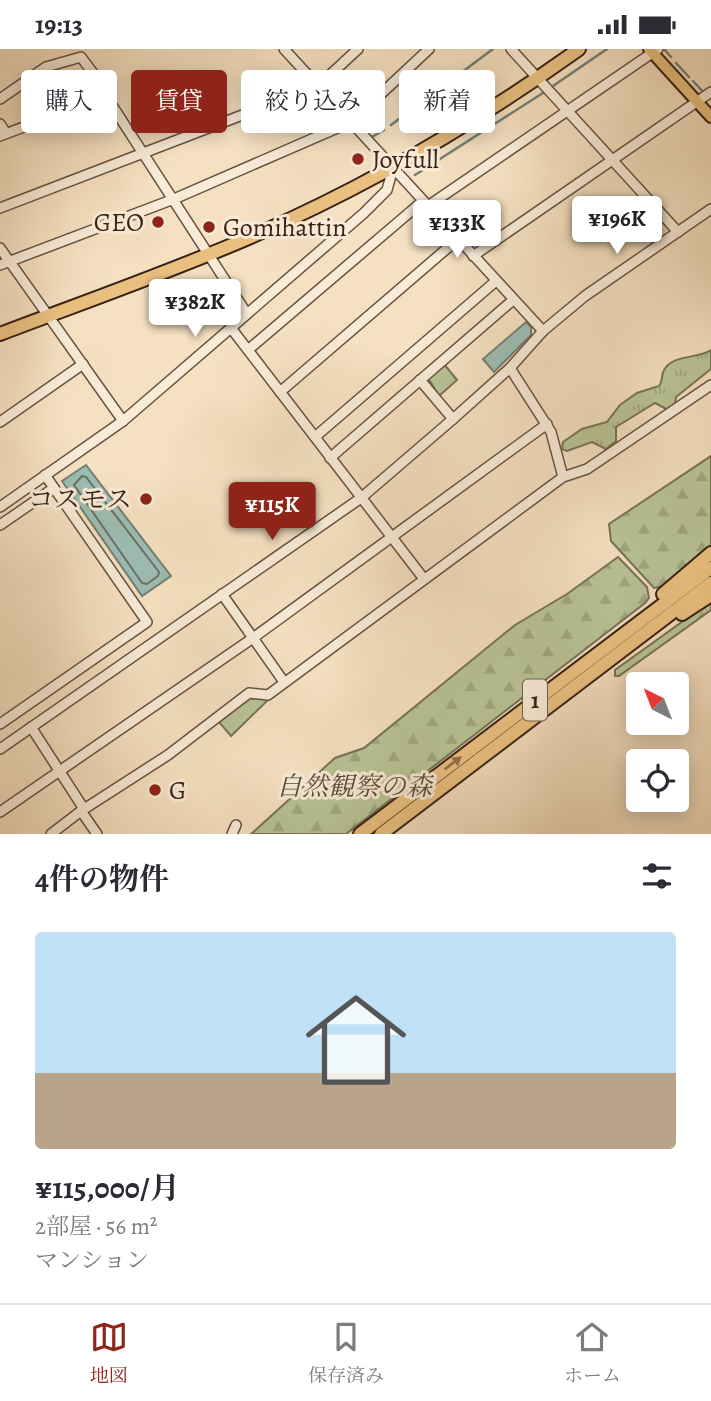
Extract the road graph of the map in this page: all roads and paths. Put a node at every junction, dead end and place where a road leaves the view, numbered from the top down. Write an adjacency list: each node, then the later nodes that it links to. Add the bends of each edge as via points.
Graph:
1 (284, 49): 9 (street)
2 (358, 49): 10 (street)
3 (429, 49): 13 (street)
4 (511, 49): 11 (street)
5 (579, 49): 11 (highway)
6 (653, 50): 16 (main road); 17 (street)
7 (42, 70): 8 (street, via 76,57)
8 (93, 70)
9 (303, 70)
10 (335, 70)
11 (538, 79): 17 (street); 28 (highway)
12 (21, 84): 15 (street)
13 (385, 90)
14 (711, 93): 16 (street)
15 (0, 99)
16 (697, 102): 20 (main road); 27 (street)
17 (567, 111): 27 (street); 30 (street)
18 (117, 112): 26 (street)
19 (241, 115): 26 (street)
20 (711, 117)
21 (0, 124): 25 (street)
22 (21, 128): 25 (street)
23 (326, 133): 29 (street)
24 (361, 133): 28 (street)
25 (3, 135)
26 (145, 152): 29 (street); 31 (street)
27 (612, 160): 33 (street); 37 (street)
28 (393, 168): 30 (street); 36 (highway); 41 (street, via 388,189 379,201)
29 (174, 199): 36 (street); 38 (street)
30 (426, 204): 34 (street); 46 (street)
31 (0, 208)
32 (711, 209): 33 (street)
33 (678, 232): 44 (street)
34 (458, 239): 37 (street); 51 (street)
35 (0, 248): 38 (street)
36 (209, 255): 41 (street); 42 (highway)
37 (473, 256): 39 (street)
38 (5, 263): 42 (street)
39 (496, 281): 40 (street); 56 (street)
40 (513, 300): 44 (street); 49 (street)
41 (247, 314): 43 (street)
42 (48, 316): 45 (highway); 47 (street)
43 (231, 328): 46 (street); 53 (street)
44 (543, 331): 48 (street)
45 (0, 334)
46 (248, 350): 51 (street)
47 (83, 364): 53 (street); 54 (street)
48 (510, 368): 52 (street); 55 (street)
49 (420, 380): 52 (street); 57 (street)
50 (711, 385): 59 (street, via 587,469)
51 (280, 392): 56 (street)
52 (453, 419): 61 (street)
53 (123, 421): 58 (street)
54 (0, 422)
55 (547, 424): 59 (street); 64 (street)
56 (315, 437): 57 (street)
57 (330, 457): 61 (street)
58 (45, 475): 60 (street); 62 (street)
59 (563, 477): 67 (street)
60 (54, 488): 63 (street); 74 (street, via 147,622)
61 (361, 498): 64 (street); 69 (street)
62 (0, 507)
63 (0, 525)
64 (392, 537): 67 (street); 71 (street)
65 (711, 553): 72 (highway)
66 (711, 568): 72 (highway, 1)
67 (424, 579): 73 (street)
68 (711, 583): 72 (highway, 1)
69 (222, 594): 71 (street); 75 (street)
70 (711, 595): 72 (highway)
71 (253, 638): 73 (street); 77 (street)
72 (590, 666): 82 (highway, 1, one-way to 72); 83 (highway, 1)
73 (284, 682): 78 (street, via 268,695 249,693 168,755)
74 (0, 724)
75 (31, 727): 76 (street); 77 (street)
76 (0, 749)
77 (58, 770): 78 (street); 79 (street)
78 (82, 810): 80 (street); 81 (street)
79 (0, 812)
80 (51, 834)
81 (97, 834)
82 (360, 834)
83 (381, 834)

